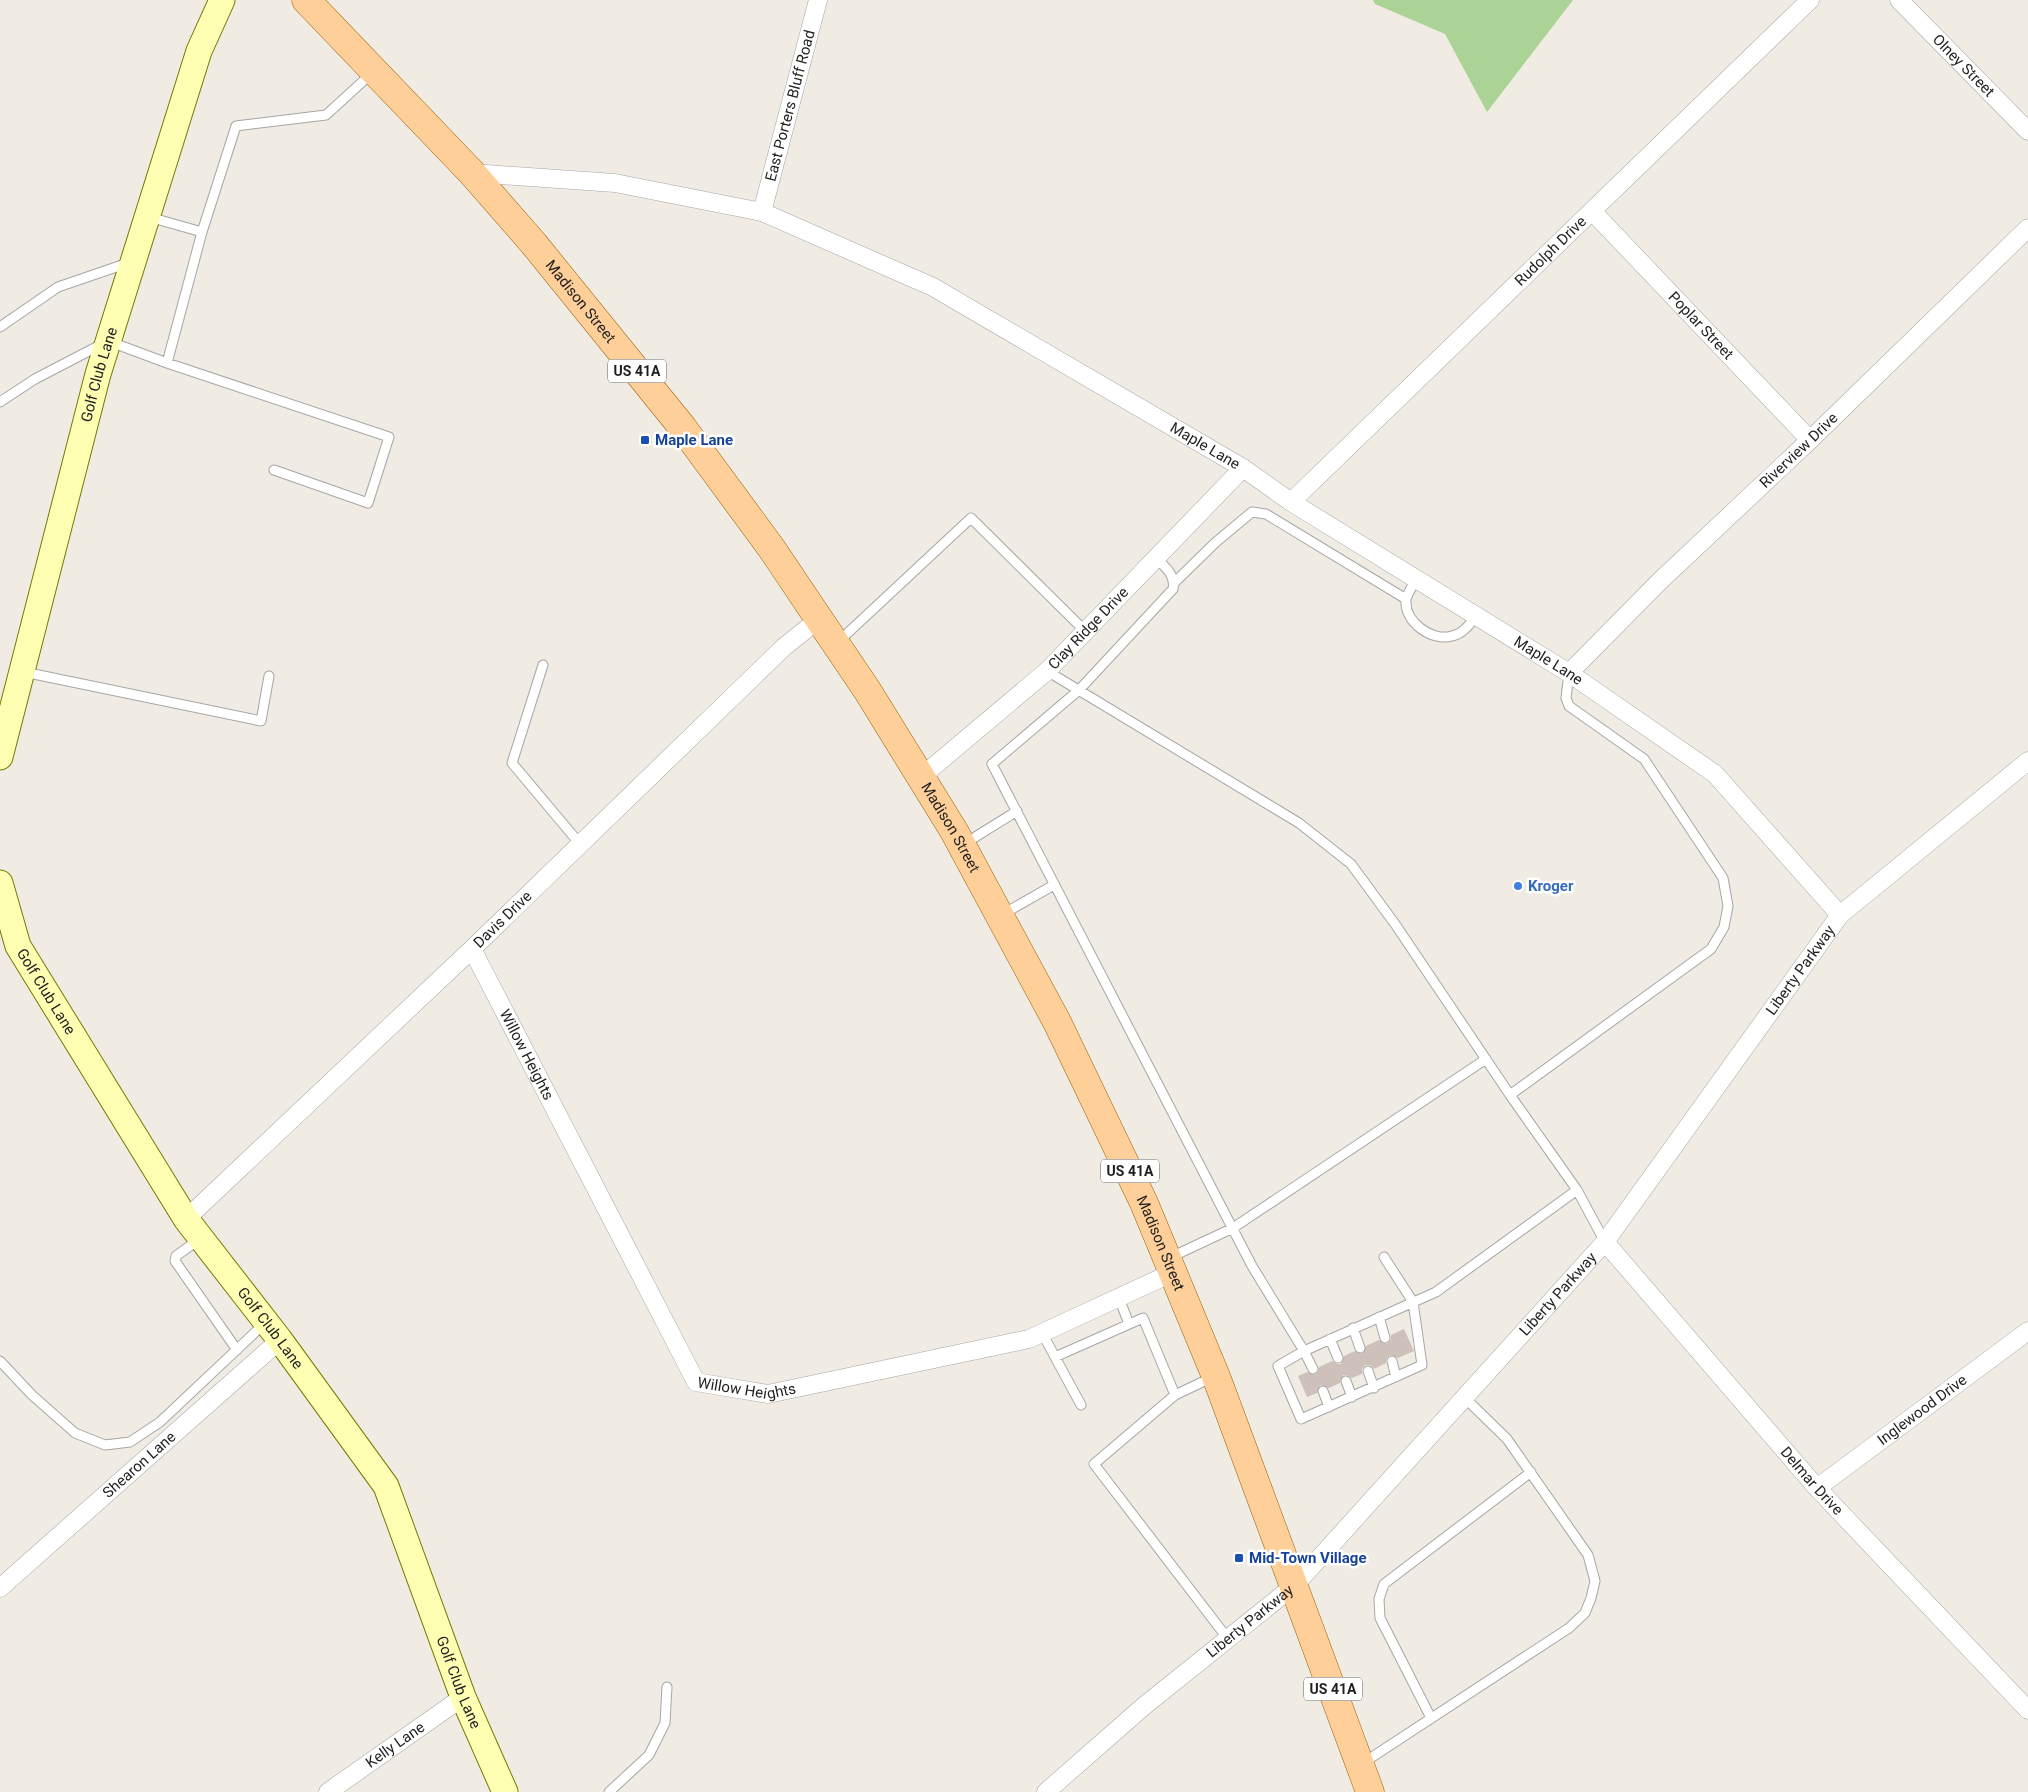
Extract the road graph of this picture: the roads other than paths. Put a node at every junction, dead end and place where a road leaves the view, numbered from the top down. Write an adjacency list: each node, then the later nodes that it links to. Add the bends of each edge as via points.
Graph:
1 (222, 0): 11 (street, Golf Club Lane, via 199,51)
2 (306, 0): 6 (main road, Madison Street / US 41A)
3 (818, 0): 10 (street, East Porters Bluff Road)
4 (1810, 0): 9 (street, Rudolph Drive)
5 (1899, 0): 7 (street, Olney Street)
6 (374, 72): 8 (main road, Madison Street / US 41A); 13 (lane, via 326,115 236,126)
7 (2028, 131)
8 (472, 173): 10 (street, Maple Lane, via 615,183); 28 (main road, Madison Street / US 41A, via 534,244 683,428)
9 (1592, 211): 19 (street, Poplar Street); 22 (street, Rudolph Drive)
10 (762, 212): 20 (street, Maple Lane, via 933,286)
11 (147, 216): 13 (lane); 14 (street, Golf Club Lane)
12 (2028, 228): 19 (street, Riverview Drive)
13 (202, 232): 17 (lane)
14 (133, 261): 15 (lane, via 58,287); 16 (street, Golf Club Lane)
15 (0, 327)
16 (108, 340): 17 (lane); 18 (lane, via 35,379); 33 (street, Golf Club Lane)
17 (167, 363): 21 (lane, via 389,436 368,503)
18 (0, 402)
19 (1810, 440): 34 (street, Riverview Drive, via 1661,580)
20 (1243, 468): 22 (street, Maple Lane); 23 (street, Clay Ridge Drive)
21 (274, 470)
22 (1291, 502): 24 (street, Maple Lane)
23 (1156, 558): 25 (lane); 29 (street, Clay Ridge Drive)
24 (1416, 579): 26 (lane); 27 (street, Maple Lane)
25 (1175, 582): 26 (lane, via 1252,512 1266,514); 36 (lane, via 1173,589)
26 (1406, 599): 27 (lane, via 1407,615 1434,636 1452,636 1465,629)
27 (1476, 616): 34 (street, Maple Lane)
28 (819, 619): 30 (main road, Madison Street / US 41A); 41 (street, Davis Drive, via 784,647)
29 (1085, 631): 30 (lane, via 971,518); 32 (street, Clay Ridge Drive)
30 (836, 644): 39 (main road, Madison Street / US 41A)
31 (542, 665): 41 (lane, via 512,763)
32 (1047, 671): 36 (lane); 39 (street, Clay Ridge Drive)
33 (22, 672): 35 (lane, via 261,721); 37 (street, Golf Club Lane)
34 (1570, 674): 46 (street, Maple Lane, via 1715,774); 49 (lane, via 1566,698 1569,706 1644,759 1723,878 1728,906 1724,927 1711,949)
35 (269, 676)
36 (1079, 690): 40 (lane, via 992,764); 48 (lane, via 1299,823 1351,864)
37 (0, 757)
38 (2028, 761): 46 (street, Liberty Parkway)
39 (921, 777): 42 (main road, Madison Street / US 41A)
40 (1017, 812): 42 (lane); 44 (lane)
41 (580, 844): 47 (street, Davis Drive)
42 (961, 845): 45 (main road, Madison Street / US 41A)
43 (0, 883): 52 (street, Golf Club Lane, via 18,946)
44 (1054, 885): 45 (lane); 51 (lane)
45 (1001, 915): 55 (main road, Madison Street / US 41A, via 1102,1111)
46 (1840, 916): 53 (street, Liberty Parkway)
47 (472, 949): 52 (street, Davis Drive); 63 (street, Willow Heights, via 696,1382 768,1394 1029,1339)
48 (1486, 1059): 49 (lane); 51 (lane)
49 (1510, 1095): 50 (lane)
50 (1577, 1190): 53 (lane); 57 (lane, via 1436,1292)
51 (1233, 1228): 55 (lane); 68 (lane, via 1252,1266)
52 (193, 1229): 61 (street, Golf Club Lane); 67 (lane, via 175,1261)
53 (1605, 1242): 82 (street, Liberty Parkway); 86 (street, Delmar Drive)
54 (1384, 1257): 57 (lane)
55 (1171, 1266): 56 (street, Willow Heights); 75 (main road, Madison Street / US 41A)
56 (1119, 1298): 59 (lane); 63 (street, Willow Heights)
57 (1413, 1302): 58 (lane); 76 (lane, via 1422,1365)
58 (1379, 1318): 60 (lane); 64 (lane)
59 (1129, 1324): 69 (lane); 80 (lane, via 1143,1318)
60 (1353, 1328): 65 (lane); 66 (lane)
61 (273, 1331): 67 (lane); 88 (street, Shearon Lane); 91 (street, Golf Club Lane, via 386,1486)
62 (2028, 1331): 86 (street, Inglewood Drive)
63 (1042, 1333): 69 (lane)
64 (1385, 1338)
65 (1330, 1339): 68 (lane); 70 (lane)
66 (1360, 1348)
67 (236, 1350): 71 (lane, via 160,1422 130,1442 105,1445 75,1433)
68 (1304, 1351): 73 (lane); 84 (lane, via 1278,1366 1301,1419)
69 (1054, 1357): 83 (lane)
70 (1338, 1358)
71 (0, 1361)
72 (1392, 1361): 76 (lane)
73 (1313, 1369)
74 (1368, 1371): 78 (lane)
75 (1216, 1376): 80 (lane); 87 (main road, Madison Street / US 41A)
76 (1396, 1377): 78 (lane)
77 (1346, 1381): 81 (lane)
78 (1374, 1388): 81 (lane)
79 (1323, 1391): 84 (lane)
80 (1175, 1395): 89 (lane, via 1094,1464)
81 (1352, 1397): 84 (lane)
82 (1465, 1398): 85 (lane, via 1507,1439); 87 (street, Liberty Parkway)
83 (1081, 1405)
84 (1329, 1406)
85 (1531, 1472): 93 (lane, via 1384,1584 1379,1599 1380,1618); 93 (lane, via 1588,1555 1595,1581 1588,1605 1569,1628)
86 (1817, 1488): 92 (street, Delmar Drive)
87 (1295, 1585): 89 (street, Liberty Parkway); 94 (main road, Madison Street / US 41A)
88 (0, 1588)
89 (1228, 1639): 98 (street, Liberty Parkway, via 1144,1706)
90 (667, 1688): 97 (lane, via 665,1723 649,1755)
91 (463, 1697): 95 (street, Kelly Lane); 96 (street, Golf Club Lane)
92 (2028, 1710)
93 (1431, 1718): 94 (lane)
94 (1360, 1764): 99 (main road, Madison Street / US 41A)
95 (328, 1792)
96 (505, 1792)
97 (609, 1792)
98 (1046, 1792)
99 (1370, 1792)

